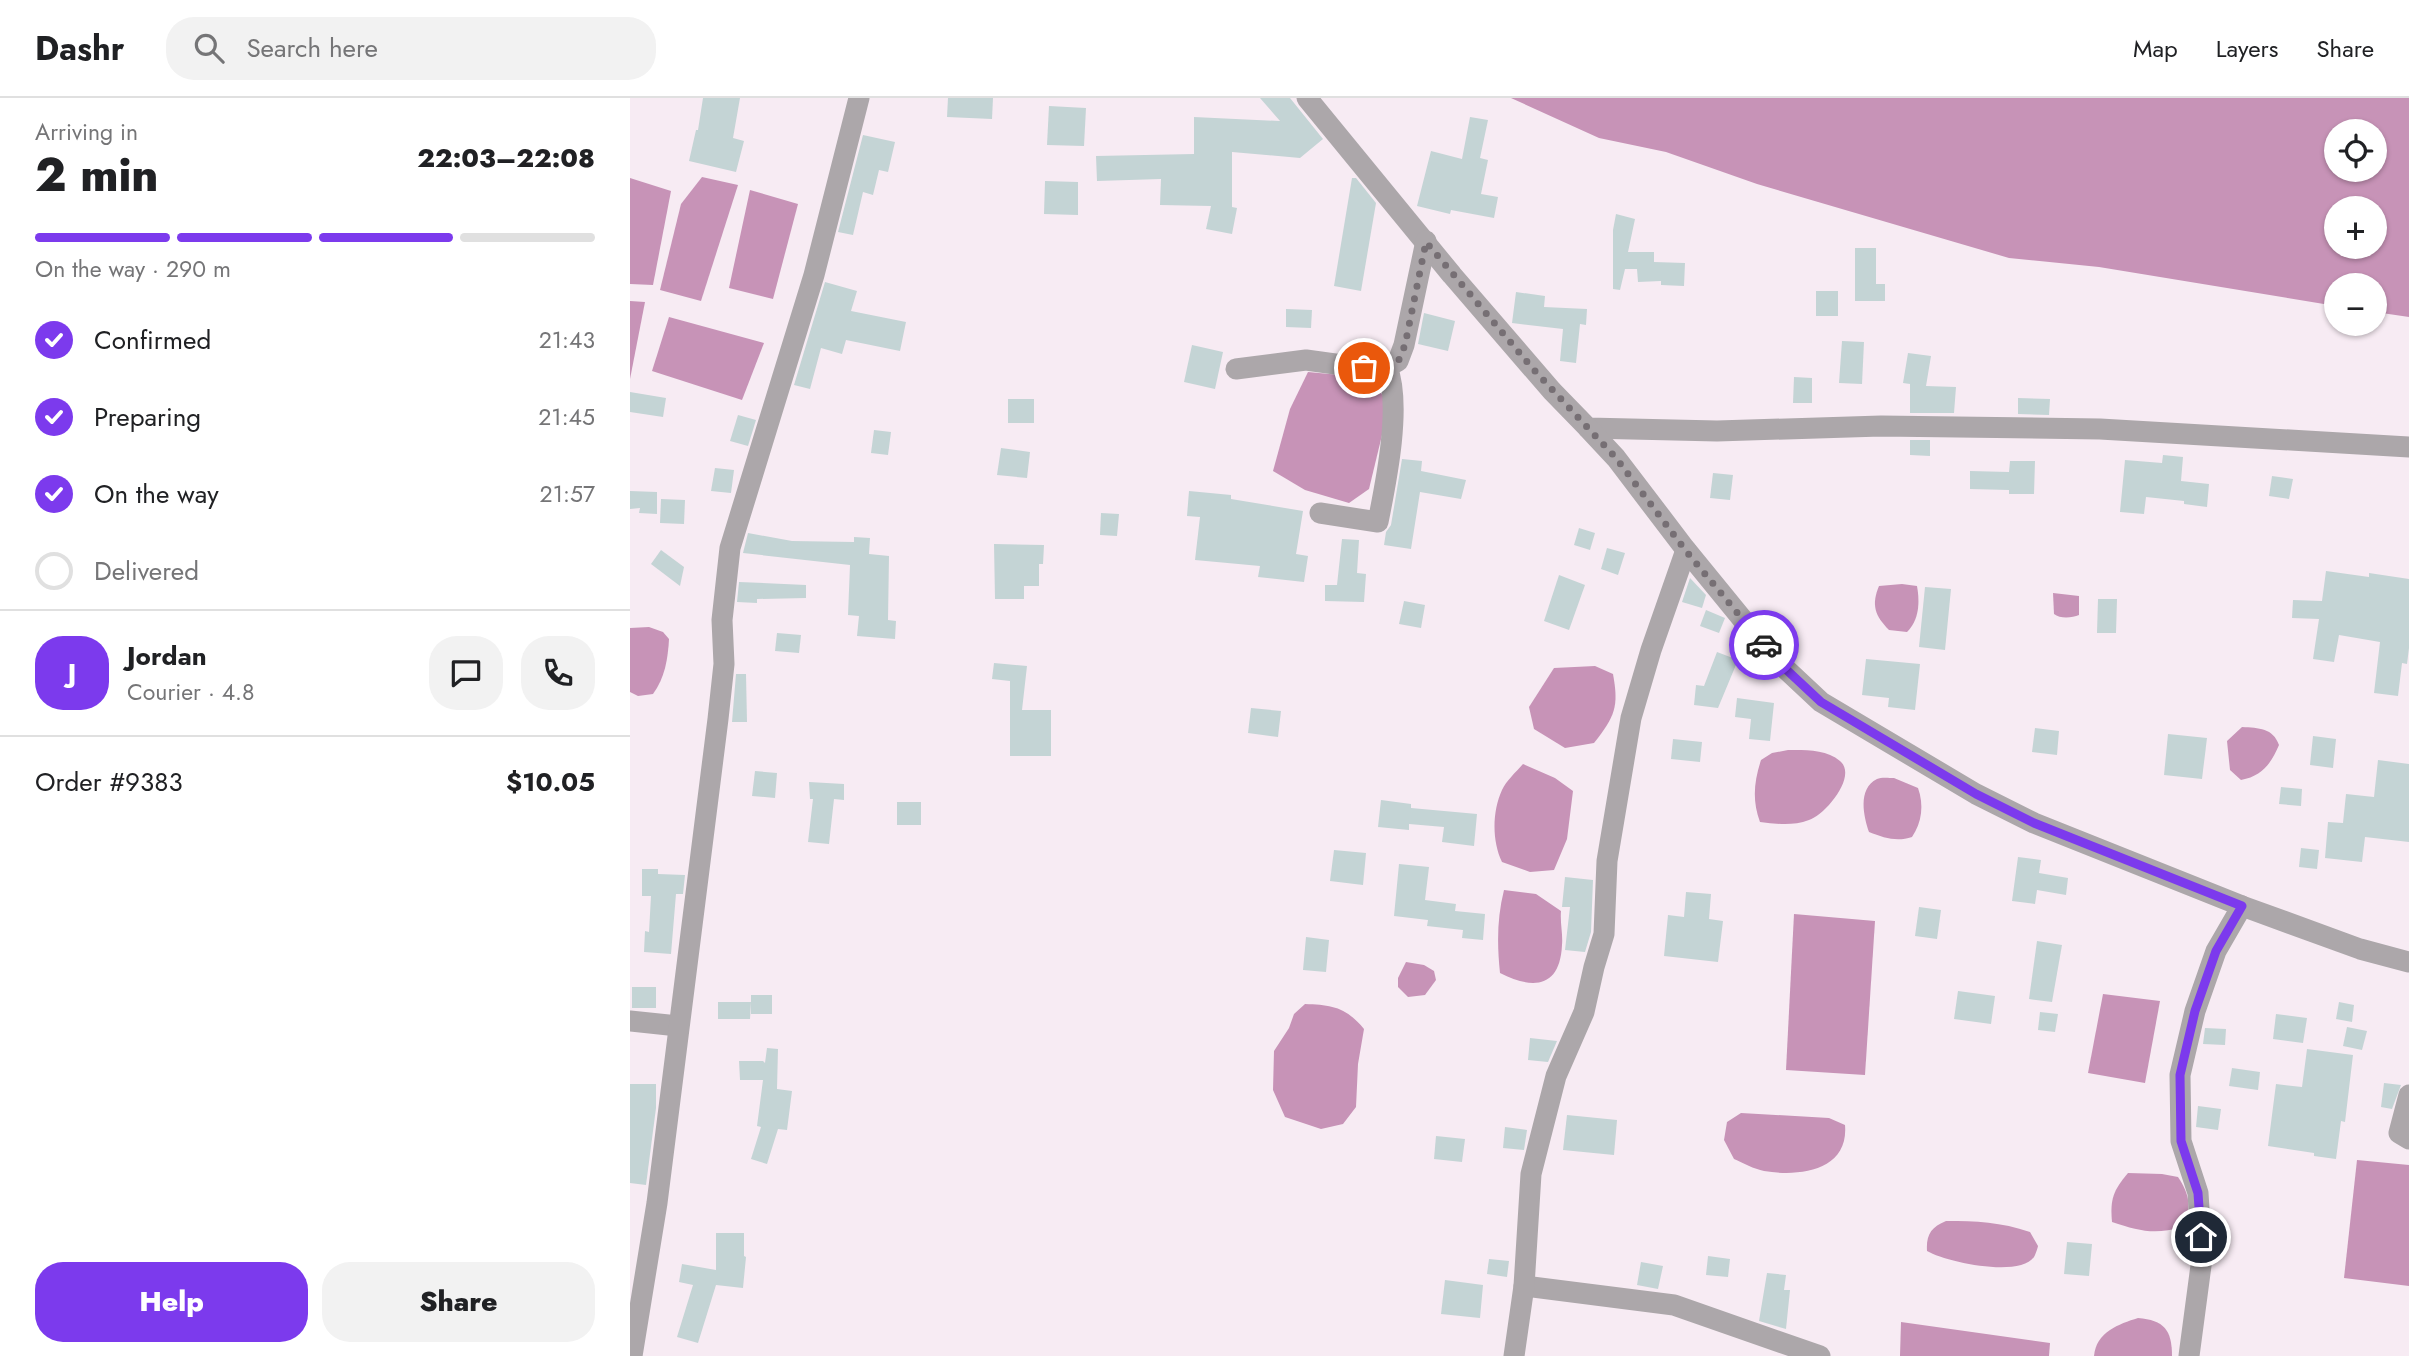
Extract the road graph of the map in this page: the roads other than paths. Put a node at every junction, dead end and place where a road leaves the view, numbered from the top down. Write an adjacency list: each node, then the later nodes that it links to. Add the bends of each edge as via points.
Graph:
1 (859, 98): 13 (street, via 814,275 730,548 718,719)
2 (1307, 98): 3 (street)
3 (1426, 242): 4 (street, via 1405,345 1398,362); 6 (street)
4 (1387, 367): 5 (street, via 1306,360); 8 (street, via 1392,380 1391,435 1378,522)
5 (1236, 369)
6 (1588, 428): 7 (street, via 2086,429); 9 (street)
7 (2409, 447)
8 (1320, 513)
9 (1686, 551): 10 (street, via 1775,659 1821,702 2034,823); 16 (street, via 1631,718 1607,861 1604,934 1584,1012 1556,1076 1531,1174)
10 (2242, 906): 11 (street); 20 (street, via 2212,963 2180,1075 2181,1141 2198,1193 2203,1258)
11 (2409, 962)
12 (630, 1021): 13 (street)
13 (678, 1026): 17 (street, via 657,1203)
14 (2409, 1095): 15 (street, via 2399,1133)
15 (2409, 1139)
16 (1524, 1286): 18 (street); 19 (street, via 1674,1305)
17 (632, 1356)
18 (1514, 1356)
19 (1820, 1356)
20 (2189, 1356)

